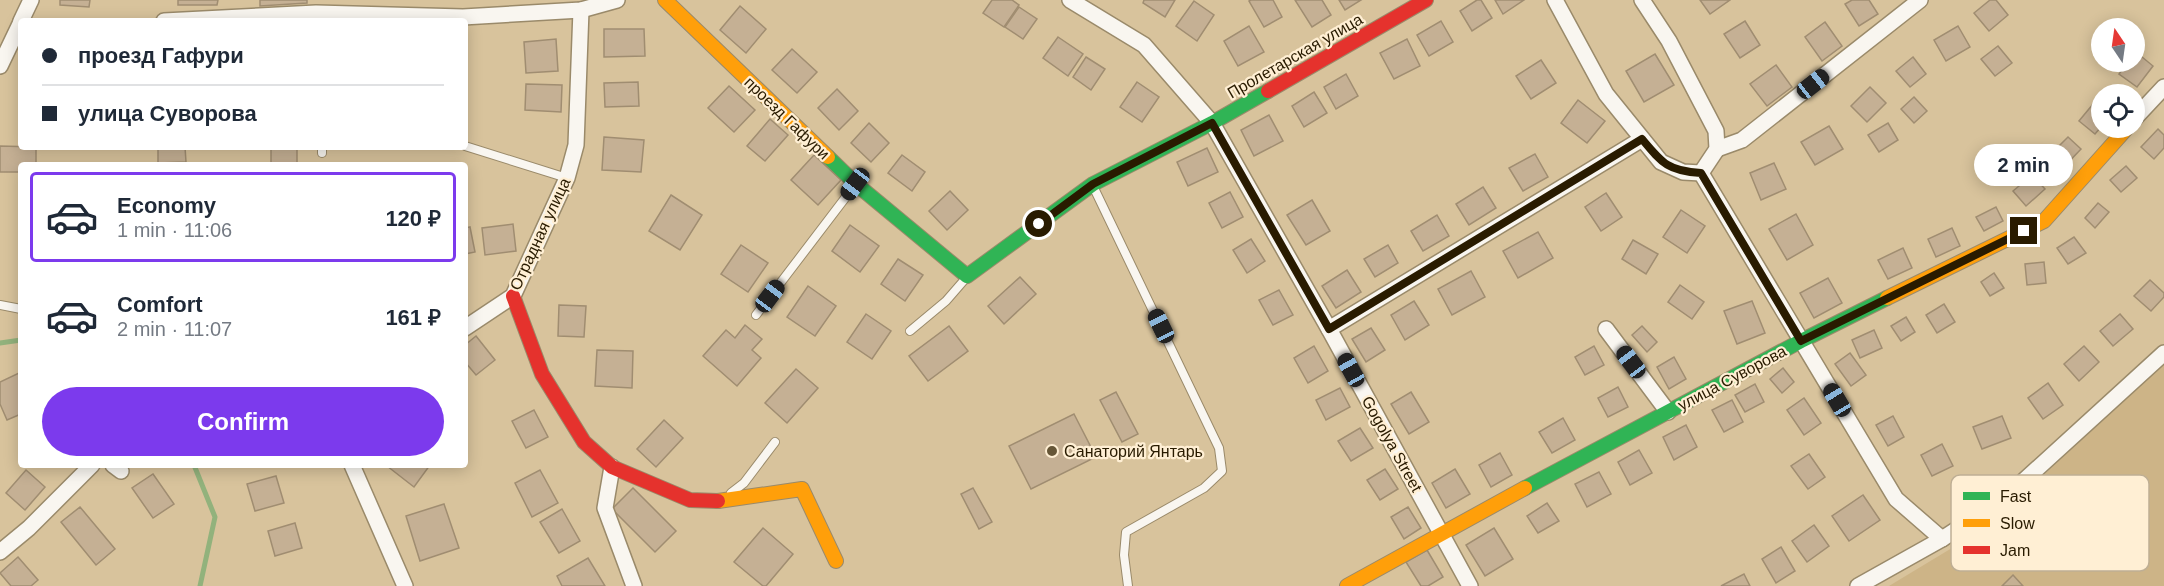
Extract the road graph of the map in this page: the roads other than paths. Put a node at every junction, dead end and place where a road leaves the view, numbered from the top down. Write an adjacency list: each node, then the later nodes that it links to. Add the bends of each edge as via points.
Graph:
1 (31, 0): 11 (street)
2 (617, 0): 9 (street)
3 (665, 0): 24 (street, проезд Гафури)
4 (1071, 0): 17 (street, Gogolya Street, via 1143,45)
5 (1426, 0): 17 (street, Пролетарская улица)
6 (1556, 0): 19 (street, via 1606,94)
7 (1642, 0): 21 (street, via 1669,41 1716,131)
8 (1920, 0): 21 (street, via 1742,140)
9 (581, 10): 10 (street, via 463,17); 23 (street, Отрадная улица, via 576,145)
10 (316, 17): 12 (street)
11 (23, 18)
12 (278, 18)
13 (18, 29): 14 (street)
14 (0, 66)
15 (2164, 87): 16 (street)
16 (2145, 107)
17 (1212, 123): 25 (street); 32 (street, Gogolya Street)
18 (2118, 138): 35 (street, улица Суворова, via 2044,220)
19 (1642, 139): 22 (street, via 1661,162 1683,172); 32 (street)
20 (468, 147): 23 (lane)
21 (1717, 149): 22 (street)
22 (1701, 173): 35 (street)
23 (567, 178): 27 (street, Отрадная улица)
24 (855, 184): 26 (street, проезд Гафури); 30 (lane)
25 (1093, 184): 26 (street); 51 (lane, via 1219,448 1222,471 1204,488 1126,532)
26 (967, 276): 34 (lane, via 946,301)
27 (513, 296): 31 (street, Отрадная улица); 39 (street, via 542,374 584,442)
28 (0, 305): 29 (lane)
29 (18, 308)
30 (756, 315)
31 (468, 326)
32 (1329, 329): 44 (street, Gogolya Street)
33 (1606, 329): 37 (street)
34 (910, 331)
35 (1801, 341): 37 (street, улица Суворова); 46 (street, via 1896,499)
36 (2164, 353): 42 (street)
37 (1668, 412): 44 (street, улица Суворова)
38 (775, 442): 43 (lane, via 744,483)
39 (612, 467): 43 (street, via 690,500); 50 (street, via 605,508)
40 (89, 468): 47 (street)
41 (353, 468): 49 (street)
42 (2030, 475)
43 (720, 501): 48 (street, via 801,489)
44 (1440, 533): 52 (street, улица Суворова); 53 (street, Gogolya Street)
45 (1951, 533): 46 (street)
46 (1942, 539): 54 (street)
47 (0, 552)
48 (836, 561)
49 (405, 586)
50 (634, 586)
51 (1128, 586)
52 (1347, 586)
53 (1470, 586)
54 (1858, 586)

